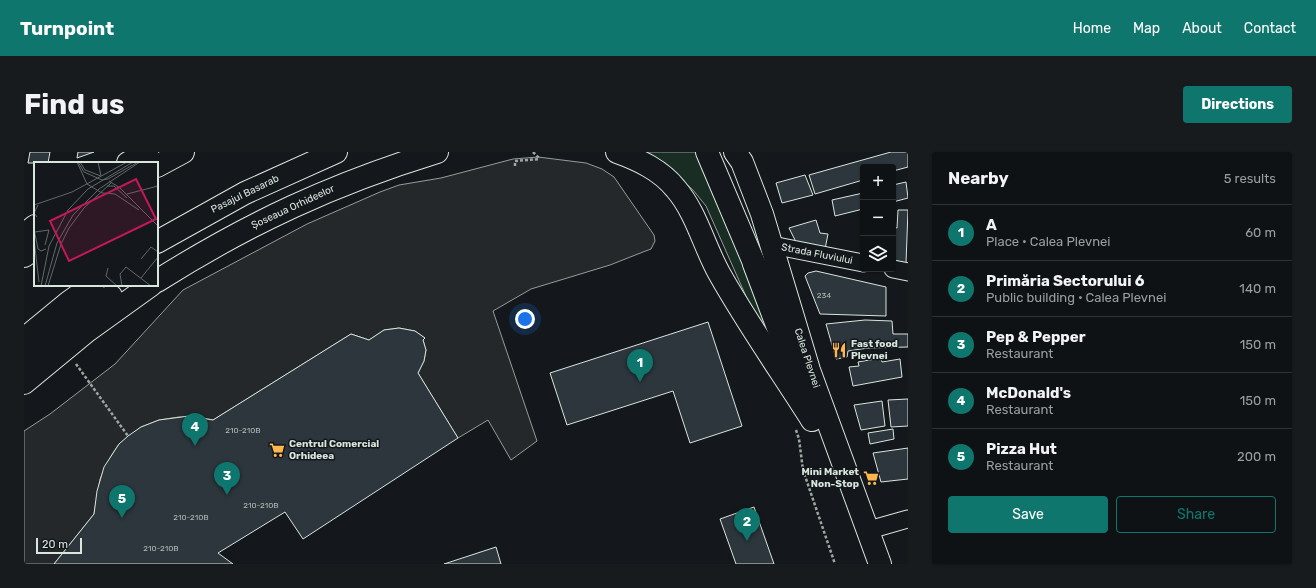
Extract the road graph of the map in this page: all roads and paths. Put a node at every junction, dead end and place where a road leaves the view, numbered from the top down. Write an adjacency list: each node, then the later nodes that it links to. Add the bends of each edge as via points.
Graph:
1 (147, 152): 10 (main road)
2 (183, 152): 11 (main road)
3 (336, 152): 15 (main road, Pasajul Basarab, via 245,193)
4 (392, 152): 21 (main road, via 265,206)
5 (437, 152): 24 (main road, Șoseaua Orhideelor, via 358,178 289,207 230,237)
6 (534, 152): 12 (path, via 540,159 515,161)
7 (617, 152): 33 (main road, Calea Plevnei, via 650,166 677,189 688,206 726,286)
8 (709, 154): 20 (main road)
9 (739, 155): 16 (main road, Calea Plevnei)
10 (130, 162)
11 (158, 165)
12 (515, 166)
13 (34, 227): 14 (main road)
14 (24, 235)
15 (158, 241)
16 (772, 245): 19 (street, Strada Fluviului); 31 (main road, Calea Plevnei)
17 (34, 249): 18 (main road)
18 (24, 256)
19 (860, 262)
20 (754, 264): 31 (main road); 33 (main road, Calea Plevnei)
21 (158, 265)
22 (896, 270): 23 (street)
23 (908, 272)
24 (158, 280)
25 (92, 286): 28 (main road)
26 (126, 286): 30 (main road, via 80,317)
27 (150, 286): 29 (main road)
28 (24, 339)
29 (65, 349): 32 (main road); 34 (path)
30 (24, 364)
31 (809, 370): 36 (main road, Calea Plevnei)
32 (24, 383)
33 (803, 422): 37 (path, via 799,439 803,470); 38 (main road, Calea Plevnei)
34 (128, 436)
35 (908, 519): 36 (street)
36 (869, 530): 39 (main road, Calea Plevnei)
37 (835, 564)
38 (865, 564)
39 (880, 564)

